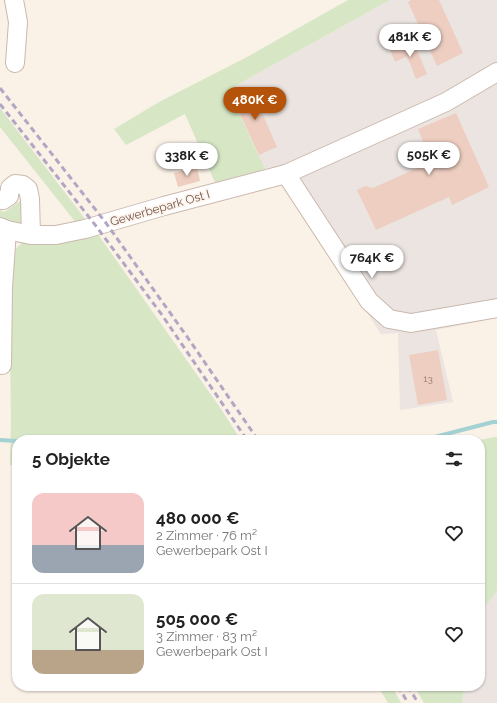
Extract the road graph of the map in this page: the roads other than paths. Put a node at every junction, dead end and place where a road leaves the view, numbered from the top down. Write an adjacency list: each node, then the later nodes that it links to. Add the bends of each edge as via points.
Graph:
1 (14, 0): 2 (street, via 18,22)
2 (15, 63)
3 (497, 72): 4 (street, Gewerbepark Ost I, via 446,102)
4 (286, 174): 7 (street, Gewerbepark Ost I, via 85,229 56,235); 8 (street, via 369,301 389,319 411,323)
5 (0, 200): 7 (street, via 9,196 10,188 15,184 23,185 28,190)
6 (3, 228): 7 (street, Gewerbepark Ost I); 9 (street)
7 (31, 235)
8 (497, 308)
9 (2, 365)

